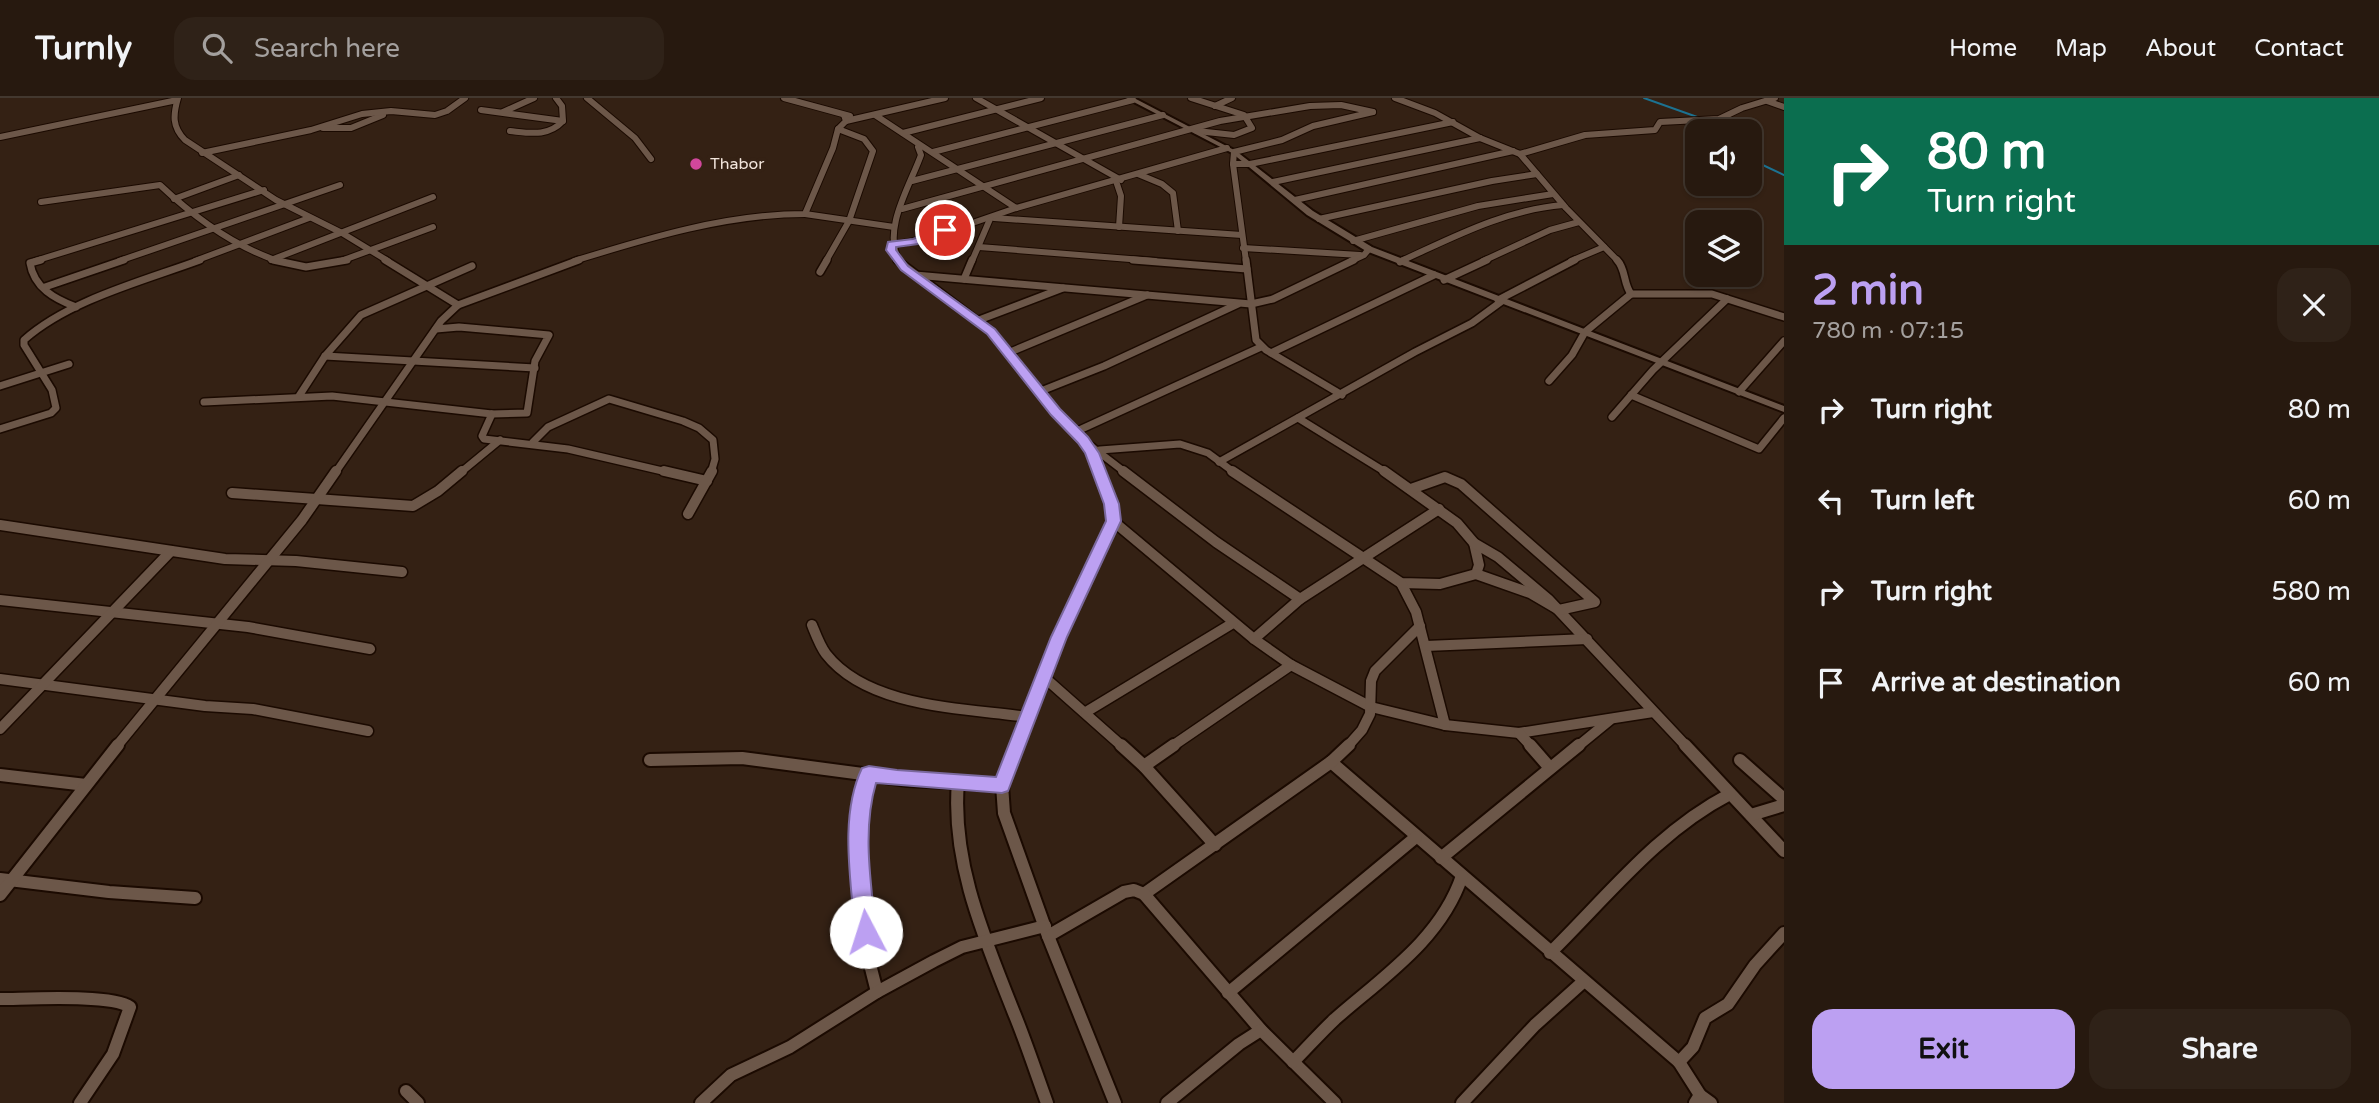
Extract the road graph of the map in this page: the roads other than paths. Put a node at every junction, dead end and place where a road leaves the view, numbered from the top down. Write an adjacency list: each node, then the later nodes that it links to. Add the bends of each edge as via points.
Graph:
1 (465, 98): 21 (street, via 435,115)
2 (536, 98): 22 (street); 23 (street)
3 (556, 98): 28 (street, via 562,104)
4 (587, 98): 44 (street, via 635,138)
5 (784, 98): 26 (street)
6 (945, 98): 24 (street)
7 (975, 98): 19 (street)
8 (1041, 98): 19 (street)
9 (1191, 98): 17 (street)
10 (1232, 98): 17 (street)
11 (1395, 98): 29 (street)
12 (1775, 98): 15 (street)
13 (178, 99): 36 (street); 42 (street, via 173,126)
14 (1131, 99): 25 (street); 30 (street)
15 (1767, 101): 18 (street); 43 (street, via 1714,121 1661,121 1655,130 1585,135)
16 (826, 102): 26 (street)
17 (1215, 106): 27 (street)
18 (1784, 107)
19 (996, 109): 30 (street); 35 (street)
20 (481, 110): 22 (street)
21 (391, 111): 31 (street, via 350,116); 31 (street, via 351,128)
22 (513, 113): 23 (street)
23 (530, 114): 28 (street)
24 (875, 115): 26 (street); 35 (street)
25 (1163, 115): 34 (street); 38 (street)
26 (843, 116): 32 (street)
27 (1247, 118): 34 (street); 34 (street, via 1252,128 1240,134); 40 (street, via 1333,98 1373,111 1313,126 1282,140)
28 (562, 121): 33 (street, via 543,134)
29 (1453, 121): 37 (street); 47 (street)
30 (1027, 127): 38 (street); 41 (street)
31 (319, 128): 42 (street)
32 (838, 129): 68 (street); 72 (street, via 864,139 873,151)
33 (510, 131)
34 (1192, 131): 40 (street); 45 (street)
35 (903, 133): 39 (street)
36 (0, 137)
37 (1480, 138): 43 (street); 54 (street)
38 (1057, 144): 45 (street); 48 (street)
39 (918, 147): 41 (street); 52 (street, via 921,155)
40 (1230, 150): 46 (street); 47 (street); 49 (street)
41 (933, 152): 48 (street)
42 (202, 153): 51 (street)
43 (1516, 153): 50 (street); 61 (street)
44 (651, 159)
45 (1084, 159): 53 (street); 56 (street)
46 (1233, 164): 47 (street); 80 (street)
47 (1250, 164): 54 (street)
48 (961, 170): 52 (street); 56 (street)
49 (1138, 174): 53 (street); 78 (street, via 1173,191)
50 (1537, 174): 58 (street); 71 (street)
51 (239, 175): 57 (street); 60 (street)
52 (912, 181): 66 (street)
53 (1119, 181): 65 (street); 75 (street)
54 (1273, 182): 61 (street)
55 (340, 185): 63 (street)
56 (985, 187): 65 (street); 66 (street)
57 (264, 190): 63 (street); 67 (street)
58 (1553, 194): 64 (street); 81 (street, via 1412,223)
59 (433, 197): 79 (street)
60 (174, 199): 62 (street, via 156,184); 67 (street)
61 (1295, 200): 71 (street)
62 (41, 202)
63 (285, 204): 69 (street); 77 (street)
64 (1563, 205): 73 (street); 90 (street, via 1511,214)
65 (1016, 208): 70 (street)
66 (902, 209): 76 (street)
67 (194, 213): 77 (street); 99 (street, via 30,263)
68 (805, 214): 72 (street); 107 (street, via 758,215 643,240)
69 (309, 218): 79 (street); 82 (street)
70 (992, 218): 75 (street); 83 (street, via 915,242); 84 (street)
71 (1319, 219): 81 (street)
72 (849, 221): 76 (street); 93 (street)
73 (1579, 222): 85 (street); 97 (street, via 1549,229)
74 (433, 227): 87 (street)
75 (1119, 227): 78 (street)
76 (894, 228): 83 (street)
77 (217, 229): 82 (street); 99 (street)
78 (1178, 231): 80 (street)
79 (342, 233): 87 (street); 89 (street)
80 (1242, 235): 86 (street)
81 (1353, 241): 88 (street)
82 (240, 244): 89 (street); 108 (street)
83 (891, 244): 94 (street, via 898,261)
84 (979, 247): 92 (street); 96 (street)
85 (1604, 247): 101 (street, via 1622,265 1624,284); 104 (street)
86 (1243, 248): 88 (street); 92 (street)
87 (366, 251): 89 (street, via 317,267); 98 (street)
88 (1367, 252): 90 (street); 106 (street, via 1273,299)
89 (271, 260)
90 (1400, 262): 95 (street)
91 (472, 266): 98 (street)
92 (1247, 269): 106 (street)
93 (820, 272)
94 (915, 275): 96 (street); 110 (street)
95 (1434, 275): 97 (street); 116 (street)
96 (964, 279): 100 (street)
97 (1444, 279): 104 (street)
98 (423, 286): 107 (street); 117 (street, via 361,315)
99 (45, 287): 108 (street, via 50,297)
100 (1063, 288): 102 (street); 110 (street)
101 (1631, 294): 103 (street, via 1705,293); 112 (street)
102 (1148, 295): 105 (street); 115 (street)
103 (1727, 299): 109 (street); 119 (street)
104 (1500, 300): 112 (street); 127 (street, via 1482,318)
105 (1238, 304): 106 (street); 125 (street)
106 (1251, 304): 114 (street)
107 (458, 305): 111 (street)
108 (76, 307): 122 (street, via 42,324 24,340)
109 (1784, 317)
110 (979, 320): 115 (street)
111 (436, 329): 118 (street); 121 (street, via 549,335)
112 (1585, 332): 119 (street); 123 (street)
113 (1784, 341): 126 (street)
114 (1261, 347): 116 (street); 138 (street)
115 (1008, 353): 125 (street)
116 (1271, 353): 127 (street)
117 (325, 356): 118 (street); 129 (street)
118 (411, 362): 121 (street); 130 (street)
119 (1664, 363): 126 (street); 128 (street)
120 (69, 364): 122 (street)
121 (535, 368): 133 (street, via 527,413)
122 (43, 373): 124 (street); 137 (street, via 55,411)
123 (1549, 381)
124 (0, 386)
125 (1041, 391): 138 (street)
126 (1739, 392): 132 (street)
127 (1342, 395): 135 (street)
128 (1631, 395): 134 (street); 136 (street, via 1759,449)
129 (299, 396): 130 (street); 131 (street)
130 (384, 401): 133 (street); 146 (street)
131 (204, 402)
132 (1784, 409)
133 (492, 414): 139 (street, via 482,438)
134 (1612, 416)
135 (1298, 418): 142 (street); 144 (street)
136 (1784, 418)
137 (0, 429)
138 (1079, 436): 141 (street); 149 (street, via 1092,453)
139 (500, 440): 140 (street); 146 (street, via 413,506)
140 (533, 442): 143 (street); 143 (street, via 559,420 613,400 707,433 716,448)
141 (1100, 450): 142 (street, via 1142,444 1193,446 1211,452); 158 (street, via 1216,542)
142 (1219, 462): 153 (street)
143 (707, 481): 148 (street)
144 (1411, 489): 147 (street); 160 (street, via 1445,477 1461,484 1595,602)
145 (232, 493): 146 (street)
146 (315, 501): 154 (street)
147 (1439, 509): 151 (street); 153 (street)
148 (688, 514)
149 (1113, 521): 162 (street); 171 (street)
150 (0, 525): 152 (street)
151 (1474, 543): 156 (street, via 1479,565); 160 (street, via 1498,557)
152 (171, 551): 154 (street); 161 (street)
153 (1364, 559): 157 (street); 158 (street)
154 (265, 562): 155 (street); 163 (street)
155 (402, 572)
156 (1476, 574): 157 (street, via 1444,585); 160 (street)
157 (1401, 583): 165 (street)
158 (1300, 599): 166 (street)
159 (0, 600): 161 (street)
160 (1559, 610): 167 (street)
161 (112, 612): 163 (street); 173 (street)
162 (1233, 623): 166 (street); 176 (street)
163 (215, 624): 169 (street); 174 (street)
164 (812, 625): 178 (street, via 825,653 866,685 933,704)
165 (1420, 626): 168 (street); 175 (street, via 1372,678)
166 (1254, 639): 170 (street)
167 (1587, 639): 168 (street); 177 (street)
168 (1426, 646): 180 (street)
169 (370, 649)
170 (1291, 665): 175 (street); 187 (street)
171 (1044, 677): 176 (street); 178 (street)
172 (0, 679): 173 (street)
173 (40, 684): 174 (street); 181 (street)
174 (155, 698): 182 (street); 192 (street)
175 (1371, 707): 180 (street); 186 (street, via 1358,735)
176 (1086, 712): 187 (street)
177 (1653, 712): 179 (street); 194 (street)
178 (1027, 717): 193 (street)
179 (1614, 717): 183 (street); 188 (street)
180 (1445, 725): 183 (street)
181 (0, 729)
182 (368, 731)
183 (1520, 733): 188 (street)
184 (650, 760): 189 (street, via 723,757)
185 (1740, 760): 195 (street)
186 (1331, 762): 198 (street); 199 (street)
187 (1144, 766): 199 (street)
188 (1550, 768): 201 (street)
189 (869, 774): 191 (street); 212 (street, via 863,793 859,866)
190 (0, 775): 192 (street)
191 (958, 782): 193 (street); 209 (street, via 954,803 958,846)
192 (86, 785): 203 (street)
193 (1002, 785): 207 (street, via 1004,813)
194 (1730, 794): 197 (street); 210 (street, via 1654,844)
195 (1784, 799)
196 (1784, 805): 197 (street)
197 (1751, 815): 200 (street)
198 (1416, 837): 201 (street); 213 (street)
199 (1215, 845): 204 (street)
200 (1784, 851)
201 (1441, 858): 202 (street)
202 (1462, 876): 210 (street); 216 (street, via 1458,895 1441,922)
203 (6, 879): 205 (street); 206 (street)
204 (1144, 894): 207 (street, via 1124,892); 213 (street)
205 (0, 895)
206 (195, 898)
207 (1046, 931): 209 (street); 224 (street)
208 (1784, 933): 217 (street, via 1728,1004 1705,1018 1700,1037)
209 (987, 942): 212 (street, via 962,947); 223 (street)
210 (1550, 953): 211 (street)
211 (1584, 981): 217 (street); 227 (street, via 1535,1025)
212 (877, 992): 222 (street, via 800,1042 731,1075)
213 (1228, 993): 215 (street)
214 (0, 999): 220 (street, via 105,1000 130,1007 113,1054)
215 (1261, 1030): 216 (street); 225 (street)
216 (1293, 1062): 226 (street)
217 (1679, 1062): 219 (street)
218 (406, 1091): 221 (street)
219 (1702, 1100)
220 (80, 1103)
221 (418, 1103)
222 (701, 1103)
223 (1047, 1103)
224 (1115, 1103)
225 (1167, 1103)
226 (1335, 1103)
227 (1462, 1103)

